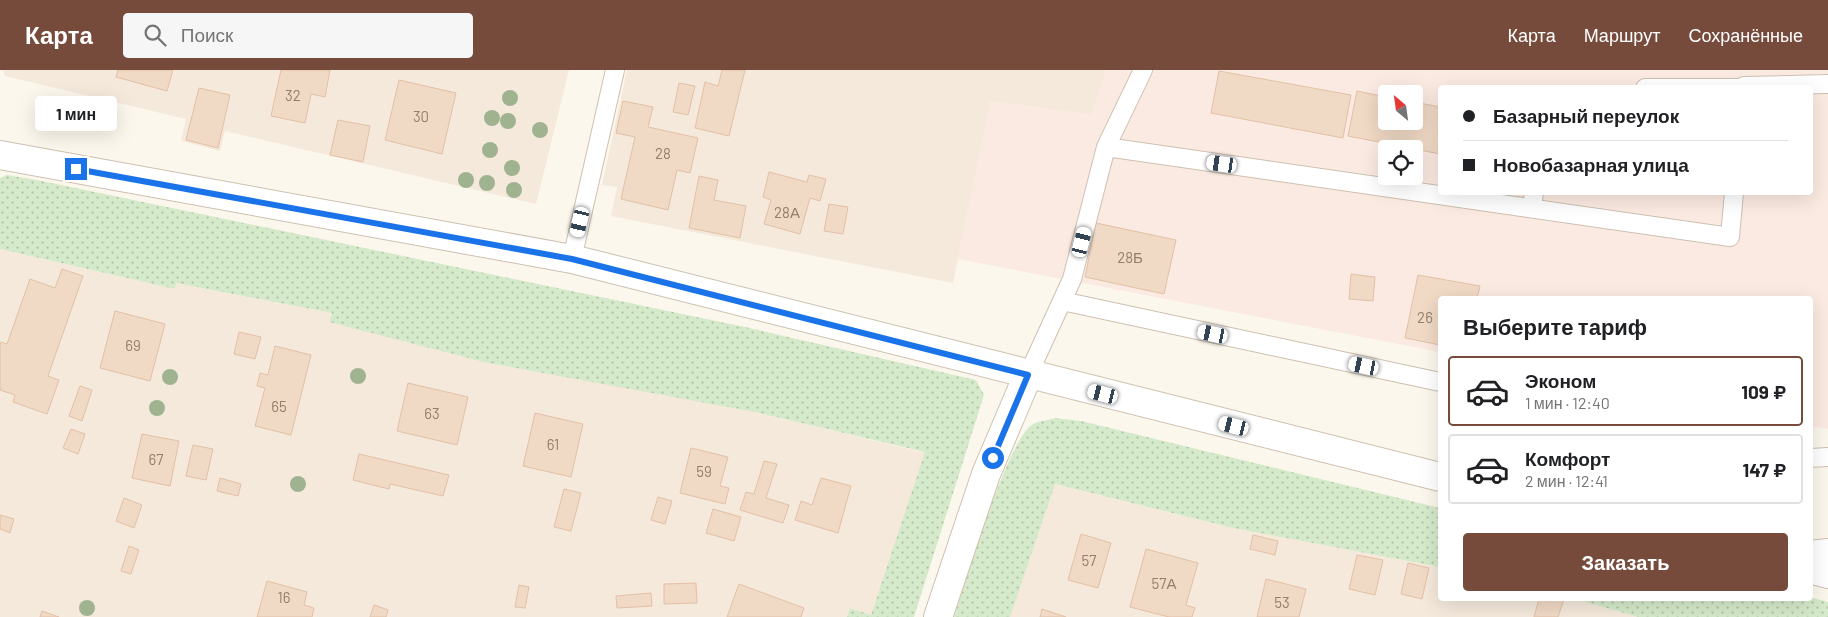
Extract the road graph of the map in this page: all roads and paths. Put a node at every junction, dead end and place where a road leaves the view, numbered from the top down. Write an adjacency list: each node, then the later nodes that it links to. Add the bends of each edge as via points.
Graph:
1 (615, 70): 11 (lane)
2 (1143, 70): 5 (lane)
3 (1828, 84): 4 (lane)
4 (1800, 85)
5 (1106, 147): 7 (lane); 12 (lane, via 1072,279)
6 (0, 155): 11 (street)
7 (1438, 188)
8 (1493, 195): 10 (lane)
9 (1734, 195): 10 (lane, via 1730,237)
10 (1533, 200)
11 (572, 259): 13 (street)
12 (1062, 301): 13 (lane); 14 (lane)
13 (1028, 375): 17 (street); 22 (street, via 986,474)
14 (1438, 382)
15 (1828, 457): 16 (lane)
16 (1813, 458)
17 (1438, 477)
18 (1828, 553): 19 (street)
19 (1813, 555)
20 (1813, 571): 21 (street)
21 (1828, 574)
22 (938, 617)

